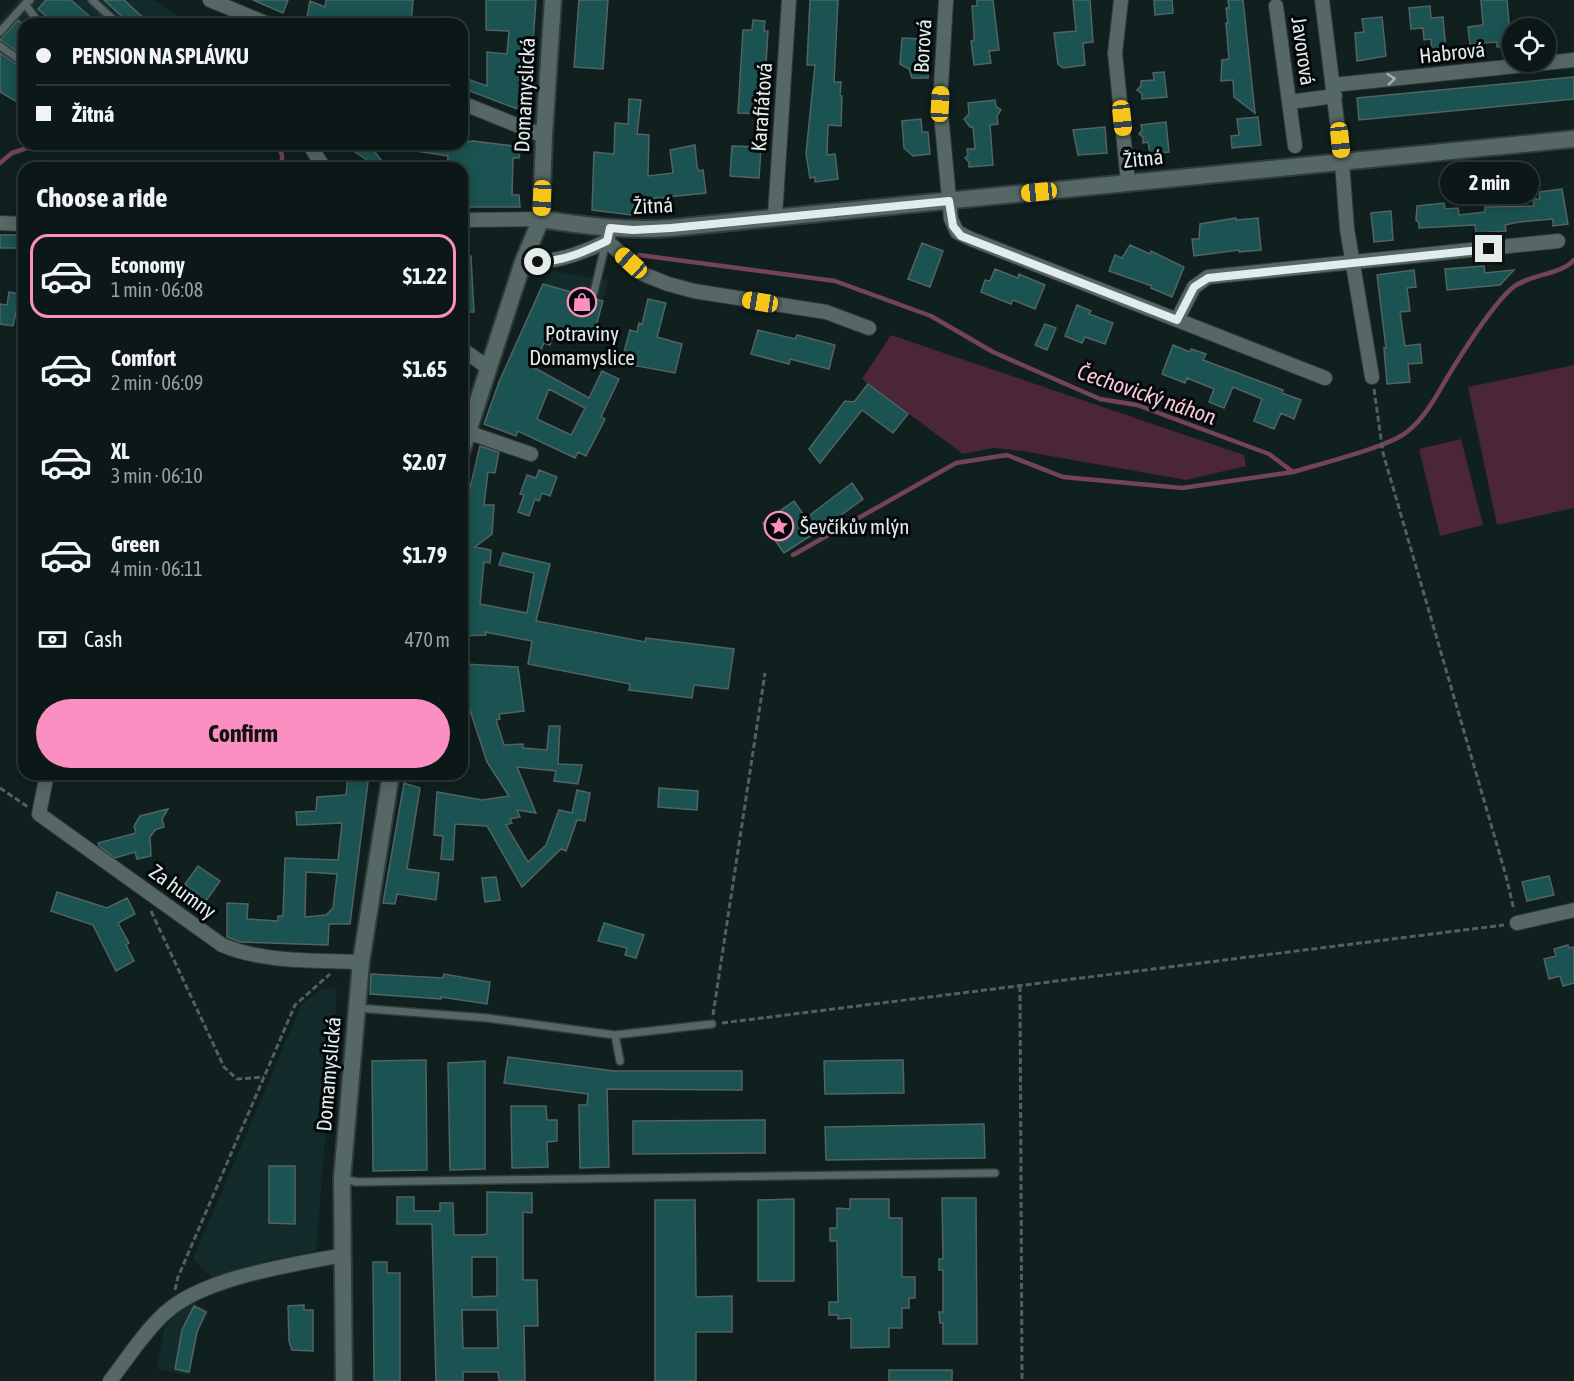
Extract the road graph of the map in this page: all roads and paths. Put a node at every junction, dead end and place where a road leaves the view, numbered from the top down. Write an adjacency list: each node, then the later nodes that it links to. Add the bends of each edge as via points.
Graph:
1 (92, 0): 11 (lane)
2 (210, 0): 12 (street)
3 (553, 0): 20 (street, Domamyslická)
4 (789, 0): 26 (street, Karafiátová)
5 (946, 0): 25 (street, Borová, via 940,104)
6 (1121, 0): 24 (street, via 1115,53)
7 (1322, 0): 17 (street, Javorová)
8 (28, 2): 10 (lane); 13 (lane)
9 (1276, 6): 18 (street, Javorová)
10 (37, 18)
11 (112, 18)
12 (254, 18)
13 (0, 33)
14 (0, 46): 15 (lane)
15 (18, 59)
16 (1574, 60): 17 (street, Habrová, one-way to 16)
17 (1334, 91): 18 (street, Javorová); 23 (street, Javorová)
18 (1290, 102): 22 (street, Javorová)
19 (468, 105): 20 (street)
20 (544, 136): 27 (street, Domamyslická)
21 (1574, 139): 23 (street, Žitná)
22 (1296, 146)
23 (1342, 162): 24 (street, Žitná); 34 (street)
24 (1128, 182): 25 (street, Žitná)
25 (949, 201): 26 (street, Žitná); 36 (street, via 953,226 961,236)
26 (775, 216): 31 (street, Žitná)
27 (541, 219): 28 (street); 31 (street, Žitná); 33 (street, Domamyslická)
28 (468, 220)
29 (0, 223): 30 (street)
30 (18, 224)
31 (608, 235): 33 (street, Žitná, via 580,254 554,261); 35 (lane); 37 (street, via 643,274 668,284 826,312)
32 (1558, 241): 34 (street)
33 (523, 262): 39 (street, Domamyslická)
34 (1352, 263): 36 (street, via 1208,278 1194,287); 40 (street)
35 (594, 292)
36 (1177, 320): 41 (street)
37 (869, 328)
38 (468, 353): 39 (street)
39 (488, 367): 42 (street, Domamyslická)
40 (1372, 377): 52 (path, via 1383,453)
41 (1325, 378)
42 (468, 429)
43 (468, 432): 44 (street)
44 (531, 454)
45 (765, 672): 56 (path)
46 (46, 780): 49 (street)
47 (390, 780): 53 (street, Domamyslická)
48 (0, 788): 49 (path)
49 (39, 813): 50 (street, Za humny)
50 (138, 885): 53 (street, Za humny, via 222,945 238,952); 59 (path, via 224,1067 237,1079)
51 (1574, 910): 52 (street)
52 (1517, 923): 54 (path)
53 (353, 961): 55 (street, Domamyslická); 59 (path, via 294,1005)
54 (1020, 986): 56 (path); 66 (path)
55 (357, 1008): 57 (lane, via 487,1018); 61 (street, Domamyslická)
56 (712, 1024): 57 (lane)
57 (615, 1035): 58 (lane)
58 (620, 1060)
59 (264, 1077): 63 (path, via 178,1277)
60 (995, 1173): 61 (lane, via 357,1182)
61 (342, 1179): 62 (street, Domamyslická)
62 (343, 1255): 63 (street, via 260,1272 194,1294); 65 (street, Domamyslická)
63 (172, 1307): 64 (street, via 152,1326)
64 (110, 1381)
65 (344, 1381)
66 (1022, 1381)

